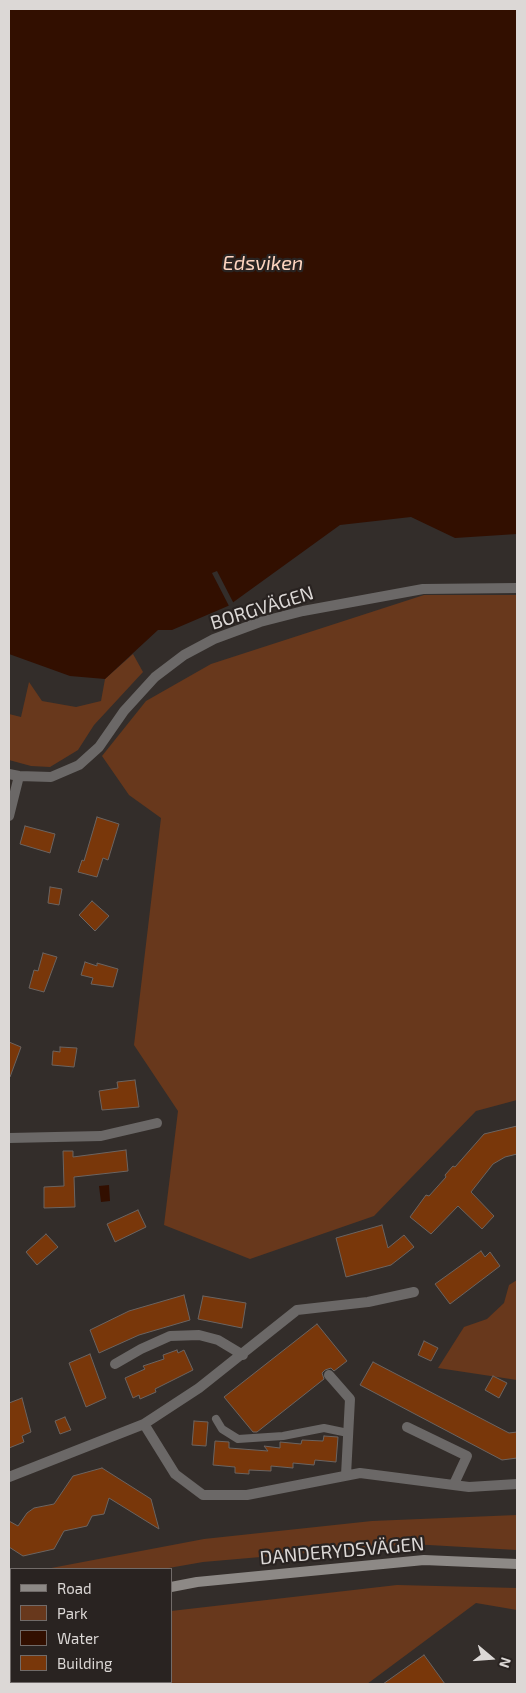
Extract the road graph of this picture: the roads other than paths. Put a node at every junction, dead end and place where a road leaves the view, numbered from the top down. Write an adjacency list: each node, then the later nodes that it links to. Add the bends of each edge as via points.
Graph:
1 (517, 588): 2 (street, BORGVÄGEN, via 423,589 303,611 214,638 155,677 124,711 99,747 79,765 51,777)
2 (14, 775): 3 (street)
3 (9, 816)
4 (157, 1123): 5 (street, via 101,1136)
5 (9, 1138)
6 (414, 1292): 7 (street, via 368,1302 297,1310)
7 (242, 1354): 8 (street, via 218,1340 199,1335 170,1336); 11 (street, via 200,1388)
8 (115, 1364)
9 (329, 1375): 13 (street, via 350,1399)
10 (216, 1419): 13 (lane, via 222,1429 238,1440 324,1428)
11 (144, 1424): 14 (street, via 175,1474 203,1495 247,1495); 15 (street)
12 (406, 1426): 16 (street, via 467,1456)
13 (348, 1433): 14 (street)
14 (346, 1475): 16 (street, via 360,1473)
15 (9, 1477)
16 (454, 1484): 17 (street, via 469,1487)
17 (517, 1484)
18 (517, 1564): 19 (main road, DANDERYDSVÄGEN, via 424,1560)
19 (172, 1587)

